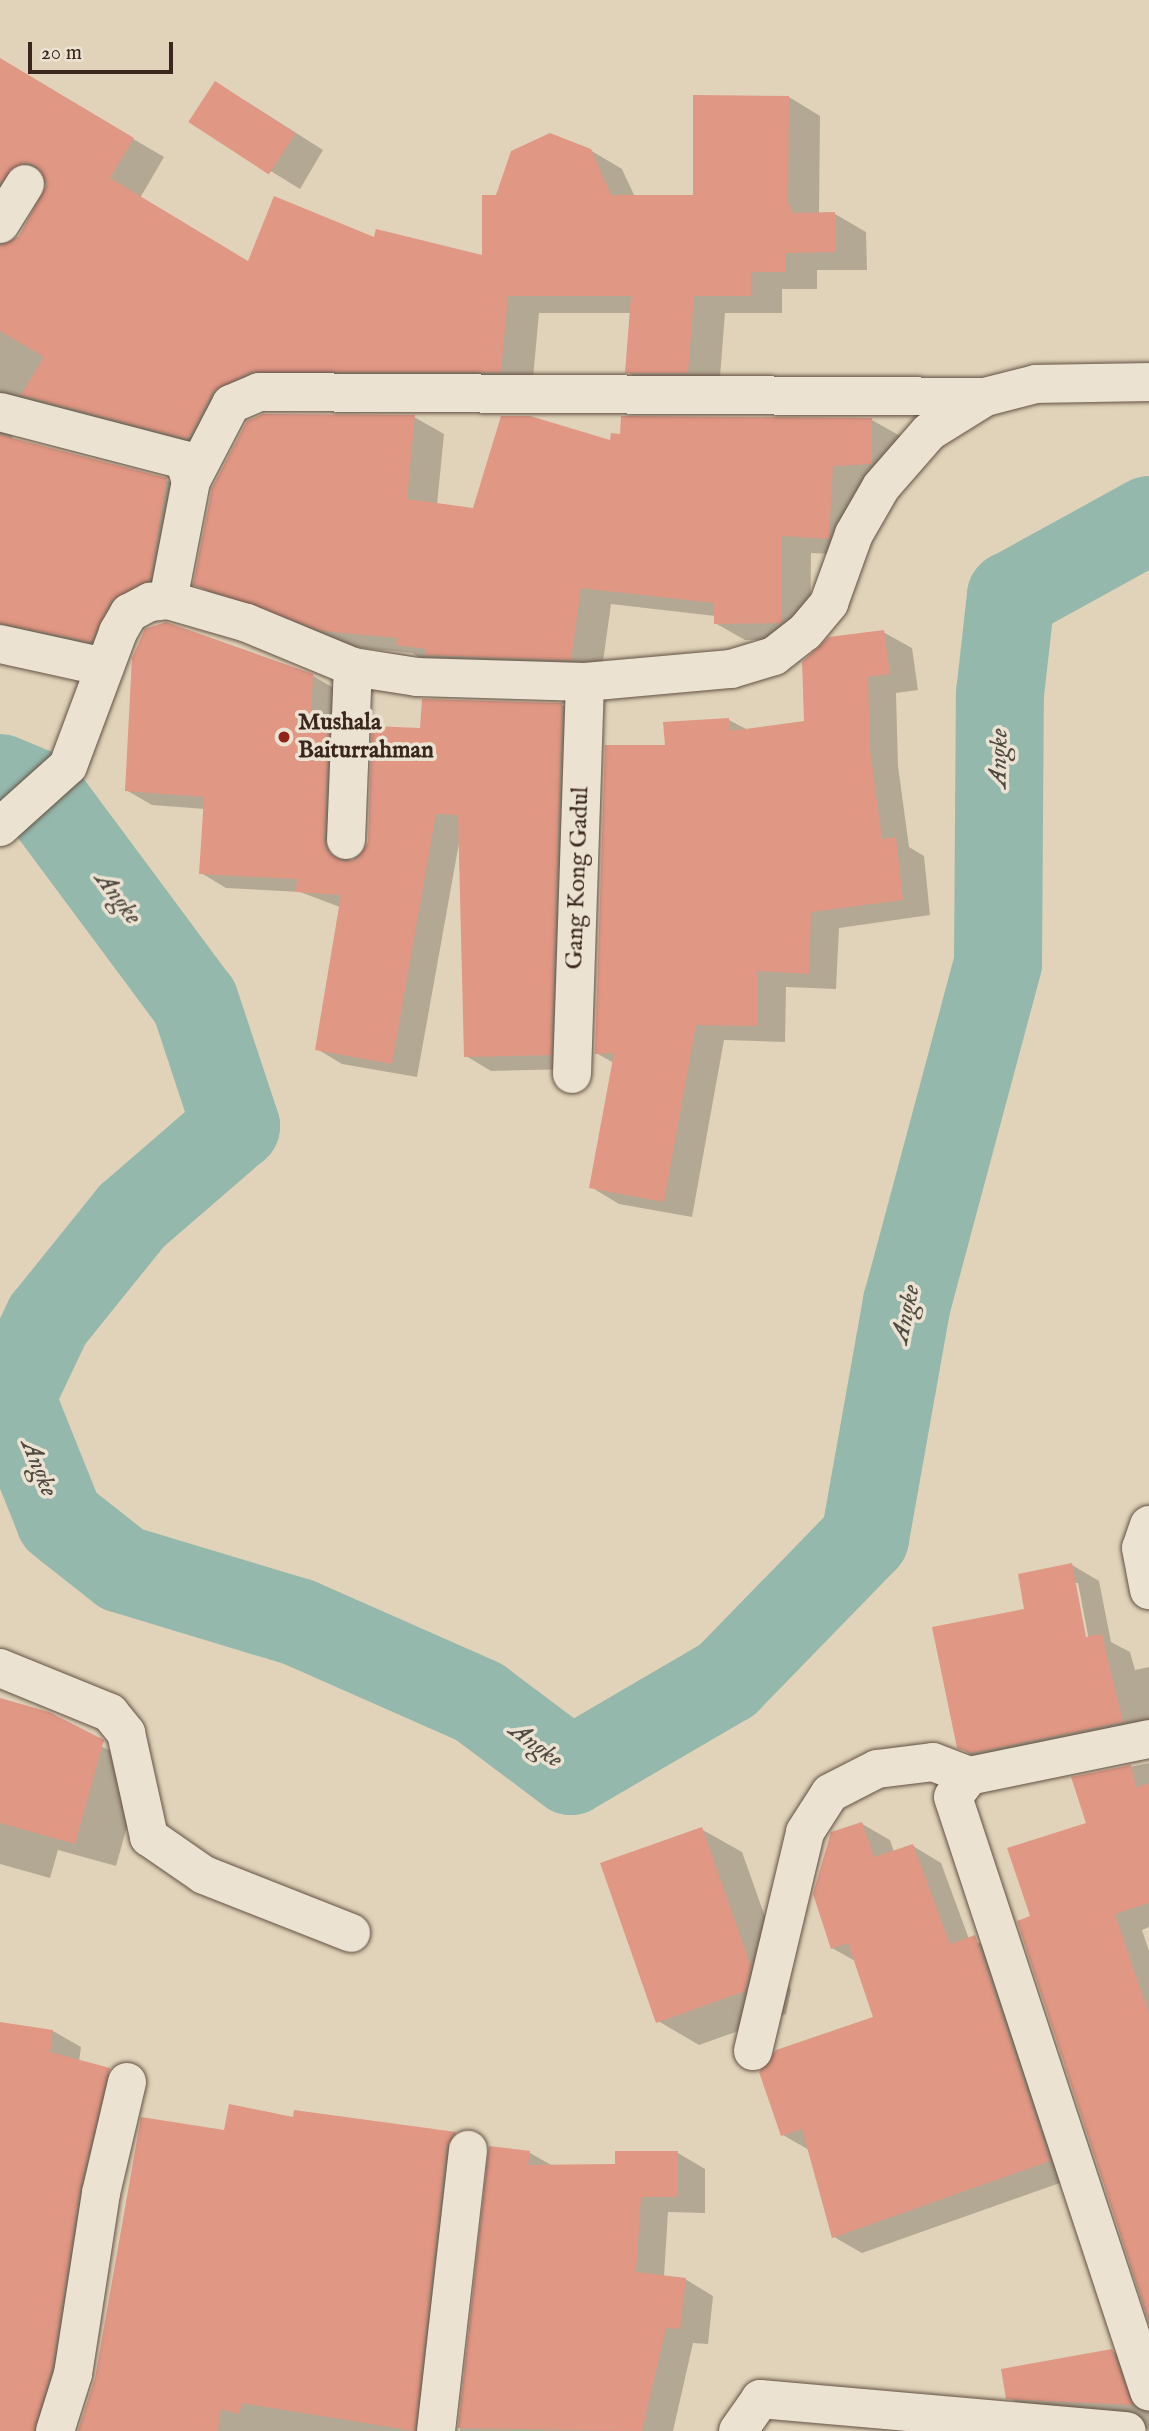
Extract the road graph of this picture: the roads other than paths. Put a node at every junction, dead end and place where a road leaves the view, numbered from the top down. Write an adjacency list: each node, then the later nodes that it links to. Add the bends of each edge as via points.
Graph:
1 (25, 184): 2 (street)
2 (0, 224)
3 (1149, 382): 4 (street, via 1036,384)
4 (985, 397): 6 (street, via 259,392 231,404); 11 (street, via 929,432 881,487 854,534 829,603 774,656 731,669)
5 (0, 412): 6 (street, via 178,455)
6 (191, 481): 7 (street)
7 (168, 600): 9 (street, via 129,613); 10 (street, via 247,623)
8 (0, 644): 9 (street)
9 (105, 667): 12 (street, via 68,766)
10 (353, 667): 11 (street, via 417,677); 13 (street)
11 (585, 682): 14 (street, Gang Kong Gadul)
12 (0, 827)
13 (346, 840)
14 (572, 1074)
15 (1149, 1525): 16 (street, via 1141,1548)
16 (1149, 1590)
17 (0, 1668): 20 (street, via 110,1713 126,1734 149,1837 204,1875)
18 (1149, 1740): 19 (street)
19 (970, 1776): 21 (street, via 933,1762 877,1769 830,1793 805,1832); 24 (street, via 953,1797 957,1819)
20 (351, 1933)
21 (753, 2051)
22 (127, 2082): 25 (street, via 101,2193 73,2374)
23 (468, 2150): 26 (street)
24 (1149, 2391)
25 (55, 2431)
26 (436, 2431)
27 (738, 2431): 28 (street, via 760,2399)
28 (1127, 2431)

